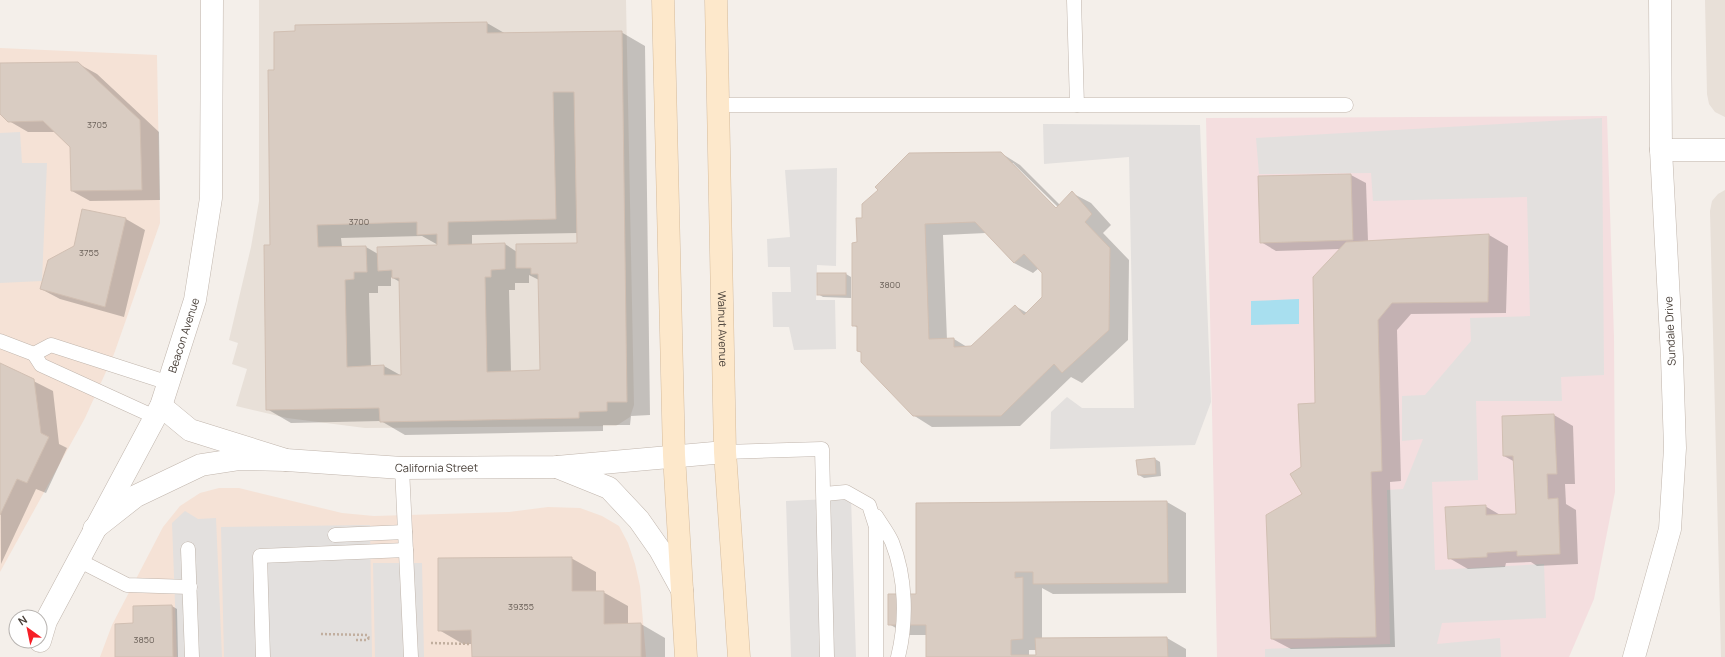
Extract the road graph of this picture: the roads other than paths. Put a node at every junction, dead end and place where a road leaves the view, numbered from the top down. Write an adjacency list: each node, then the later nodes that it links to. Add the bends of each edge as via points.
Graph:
1 (212, 0): 13 (street, Beacon Avenue, via 211,198 194,300)
2 (663, 0): 16 (main road)
3 (716, 0): 6 (main road, Walnut Avenue)
4 (1074, 0): 7 (lane)
5 (1660, 0): 9 (street, Sundale Drive)
6 (718, 105): 7 (lane); 15 (main road, Walnut Avenue)
7 (1076, 105): 8 (lane)
8 (1346, 106)
9 (1661, 150): 10 (street); 39 (street, Sundale Drive, via 1672,357 1673,470 1670,529)
10 (1725, 150)
11 (0, 341): 12 (lane)
12 (34, 354): 13 (lane, via 51,345); 14 (lane, via 41,365)
13 (169, 383): 14 (street, Beacon Avenue)
14 (158, 411): 17 (street, California Street, via 190,430); 22 (street, Beacon Avenue)
15 (725, 452): 16 (street, California Street); 20 (lane, via 822,449); 35 (main road, Walnut Avenue)
16 (674, 455): 18 (street, California Street); 29 (main road)
17 (286, 460): 19 (street, California Street); 22 (street, via 240,459 201,465 136,496)
18 (557, 467): 19 (street, California Street); 29 (street, via 609,488 639,520 660,550)
19 (402, 468): 23 (lane)
20 (824, 494): 21 (lane, via 846,492); 36 (lane)
21 (869, 505): 37 (lane, via 876,527); 38 (lane, via 892,542 902,581 903,637)
22 (94, 529): 27 (street, Beacon Avenue)
23 (405, 532): 24 (lane); 26 (lane)
24 (335, 535)
25 (188, 549): 28 (lane)
26 (406, 550): 32 (lane, via 260,556); 33 (lane)
27 (78, 560): 28 (lane, via 127,585); 30 (street, Beacon Avenue)
28 (190, 587): 31 (lane)
29 (682, 590): 34 (main road)
30 (48, 617)
31 (192, 657)
32 (262, 657)
33 (411, 657)
34 (686, 657)
35 (738, 657)
36 (827, 657)
37 (876, 657)
38 (898, 657)
39 (1634, 657)

